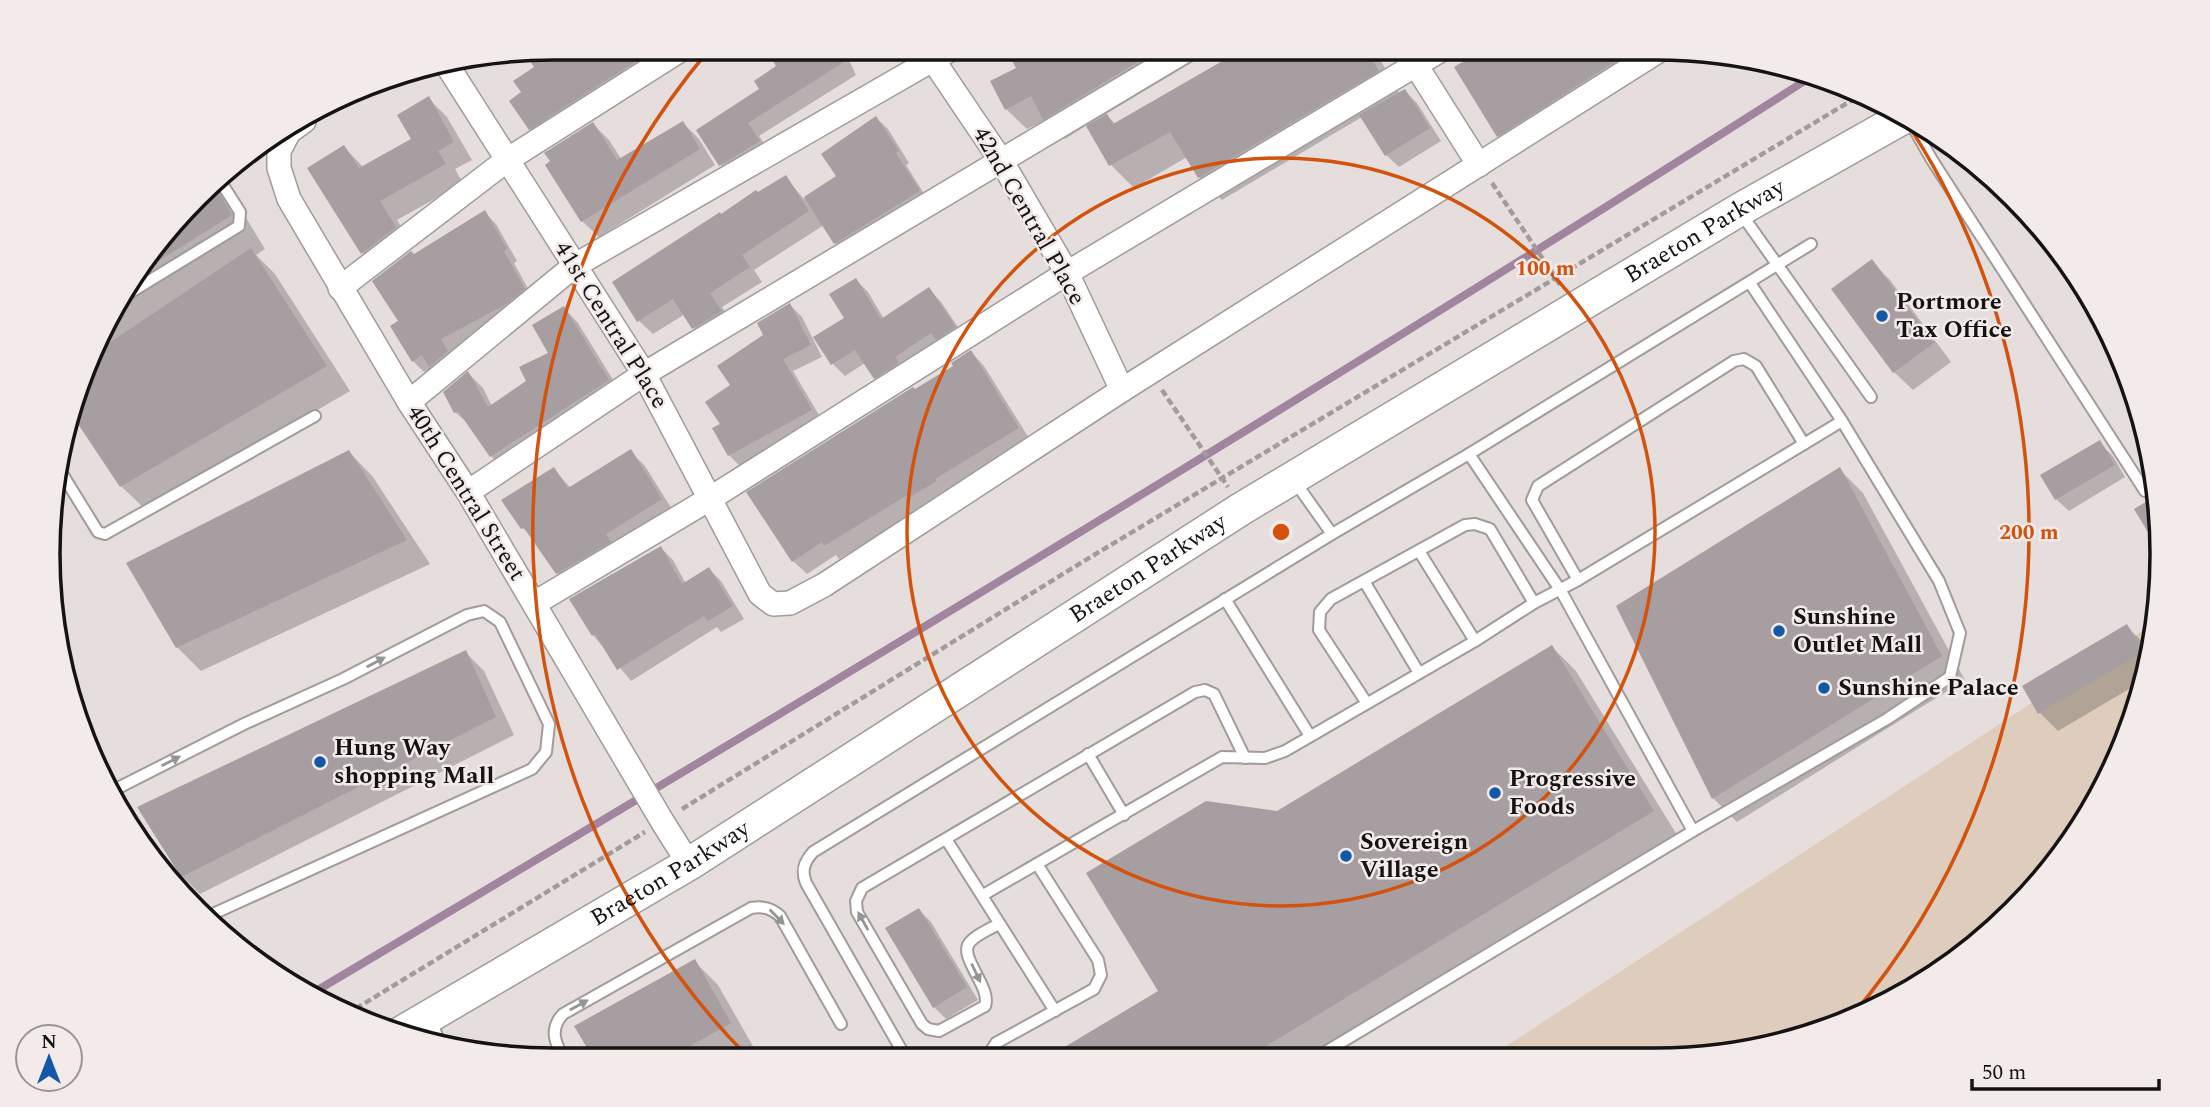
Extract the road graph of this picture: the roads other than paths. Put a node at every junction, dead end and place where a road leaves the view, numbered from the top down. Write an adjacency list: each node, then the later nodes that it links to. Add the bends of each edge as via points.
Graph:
1 (665, 60): 12 (street)
2 (919, 60): 19 (street)
3 (933, 60): 13 (street, 42nd Central Place)
4 (1170, 60): 13 (street)
5 (1406, 60): 20 (street)
6 (1413, 60): 14 (street)
7 (1644, 60): 14 (street)
8 (450, 70): 12 (street, 41st Central Place)
9 (1896, 122): 16 (main road, Braeton Parkway)
10 (1918, 135): 34 (lane)
11 (286, 139): 23 (street, 40th Central Street, via 279,152 279,169 289,199)
12 (507, 160): 19 (street, 41st Central Place); 23 (street)
13 (1002, 162): 20 (street, 42nd Central Place); 24 (street)
14 (1479, 165): 25 (street)
15 (224, 186): 22 (lane, via 240,212 239,226)
16 (1738, 210): 18 (lane); 32 (main road, Braeton Parkway)
17 (1811, 244): 18 (lane)
18 (1777, 265): 21 (lane); 26 (lane)
19 (575, 266): 24 (street, 41st Central Place); 27 (street)
20 (1067, 273): 25 (street, 42nd Central Place); 36 (street)
21 (1750, 283): 29 (lane); 31 (lane)
22 (137, 288)
23 (340, 288): 27 (street, 40th Central Street)
24 (644, 374): 35 (street); 36 (street, 41st Central Place)
25 (1122, 390): 36 (street, 41st Central Place, via 790,603 773,604 760,594)
26 (1871, 397)
27 (409, 401): 35 (street, 40th Central Street)
28 (315, 416): 33 (lane, via 105,534 98,532)
29 (1842, 421): 30 (lane); 53 (lane, via 1939,581 1960,633 1950,677 1887,719)
30 (1804, 444): 39 (lane); 39 (lane, via 1756,366 1744,359 1734,361 1538,486 1532,500)
31 (1469, 454): 37 (lane); 41 (lane)
32 (1292, 478): 37 (lane); 55 (main road, Braeton Parkway)
33 (65, 482)
34 (2145, 491)
35 (468, 492): 43 (street, 40th Central Street)
36 (711, 498): 43 (street)
37 (1332, 534): 42 (lane)
38 (1419, 551): 40 (lane); 44 (lane, via 1465,525 1485,526); 45 (lane)
39 (1578, 580): 41 (lane)
40 (1364, 581): 46 (lane); 47 (lane, via 1326,603 1318,624)
41 (1561, 591): 44 (lane); 53 (lane)
42 (1225, 599): 48 (lane); 64 (lane, via 809,856 803,872 806,883)
43 (535, 603): 55 (street, 40th Central Street)
44 (1534, 603): 45 (lane)
45 (1475, 641): 46 (lane)
46 (1419, 674): 47 (lane)
47 (1366, 702): 48 (lane)
48 (1310, 736): 50 (lane, via 1276,755)
49 (1088, 754): 50 (lane, via 1195,692 1205,691 1214,694); 52 (lane); 54 (lane)
50 (1245, 758): 52 (lane, via 1222,757)
51 (119, 788): 58 (lane, one-way to 58, via 467,615 484,611 500,622 549,724 545,752 532,769)
52 (1124, 815): 56 (lane)
53 (1693, 831): 66 (lane)
54 (946, 839): 57 (lane); 59 (lane, one-way to 54, via 967,946 987,998 985,1006 943,1030 922,1024 857,912 857,896 862,888)
55 (689, 863): 62 (main road, Braeton Parkway)
56 (1037, 864): 57 (lane); 60 (lane, via 1101,970 1094,989)
57 (983, 895): 59 (lane)
58 (215, 913)
59 (999, 923): 60 (lane)
60 (1055, 1011): 65 (lane)
61 (841, 1024): 63 (lane, one-way to 61, via 554,1037 563,1014 758,907 780,916)
62 (435, 1031)
63 (559, 1048)
64 (900, 1048)
65 (993, 1048)
66 (1330, 1048)

